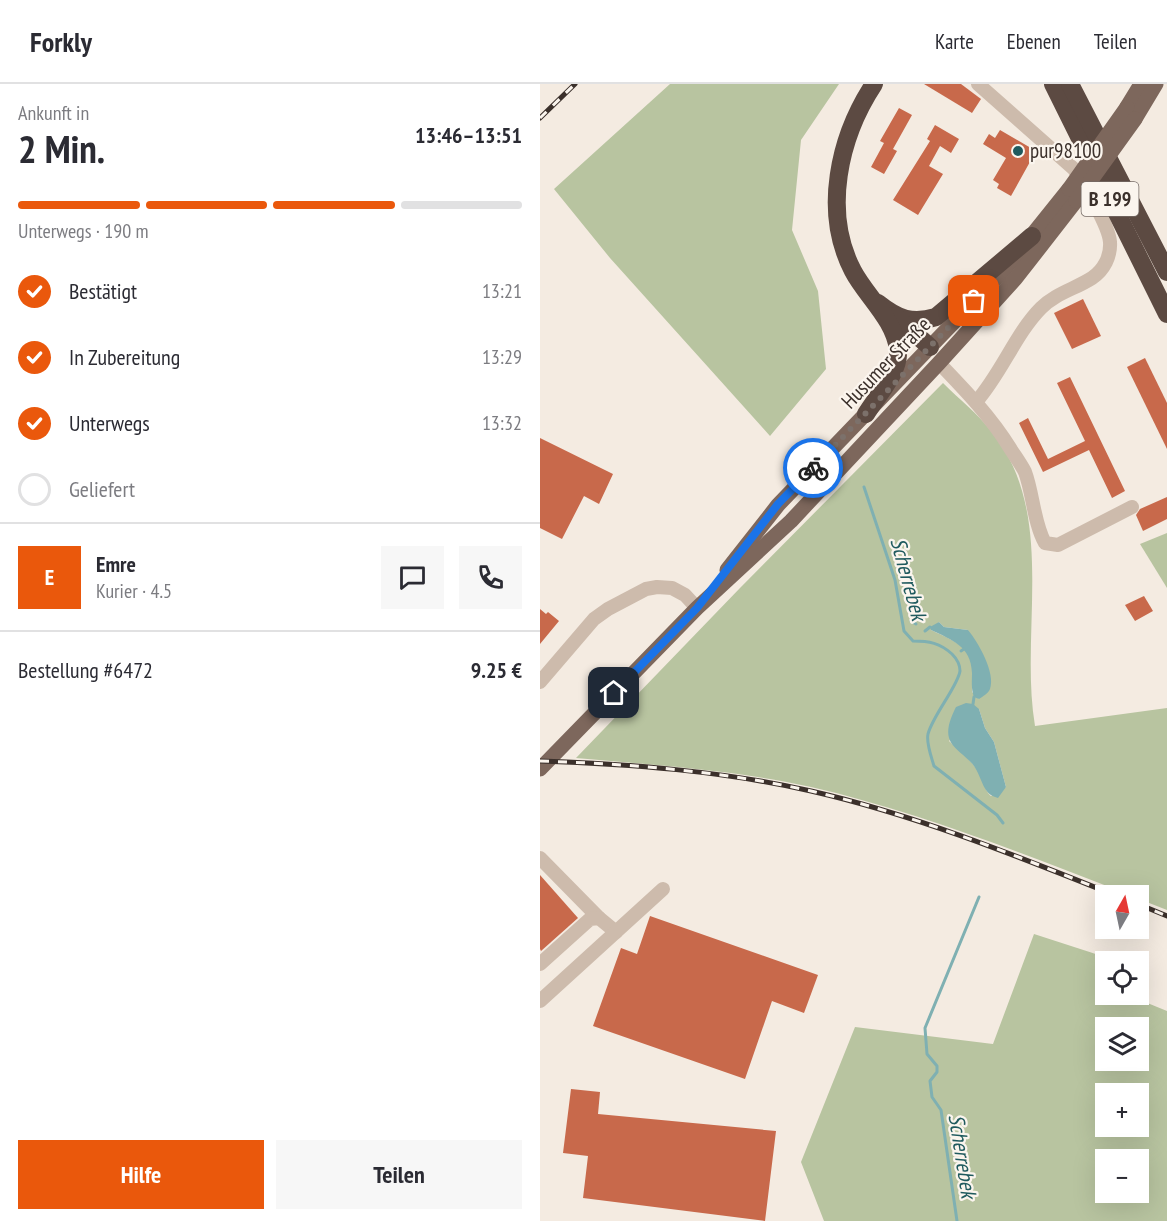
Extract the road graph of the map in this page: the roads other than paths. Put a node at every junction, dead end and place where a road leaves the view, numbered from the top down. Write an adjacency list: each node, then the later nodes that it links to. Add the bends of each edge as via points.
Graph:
1 (874, 84): 13 (highway, via 850,134 840,169 839,224 852,269)
2 (978, 84): 16 (street, via 1074,168 1110,242 1101,270 1041,308)
3 (1053, 84): 12 (highway, B 199)
4 (1070, 84): 10 (highway, B 199)
5 (1141, 84): 7 (main road, Husumer Straße)
6 (1156, 84): 7 (main road, Husumer Straße)
7 (1131, 113): 8 (main road, Husumer Straße, bridge)
8 (1072, 195): 9 (main road, Husumer Straße); 15 (main road, Husumer Straße, via 1016,278)
9 (1032, 236): 13 (highway, via 936,316); 14 (main road, Husumer Straße)
10 (1162, 258): 11 (highway, B 199)
11 (1167, 272)
12 (1167, 314)
13 (891, 320): 14 (highway); 17 (highway, via 898,351 896,367)
14 (926, 351): 15 (main road); 17 (main road, Husumer Straße)
15 (939, 363): 16 (street, Husumer Straße); 19 (main road, Husumer Straße, via 791,521)
16 (976, 402): 18 (street, Husumer Straße, via 1024,470 1045,543 1058,545)
17 (866, 414): 19 (main road, Husumer Straße, via 778,504)
18 (1132, 507)
19 (697, 608): 20 (street, via 672,588 646,590 594,619); 21 (main road, Husumer Straße)
20 (540, 682)
21 (540, 769)
22 (540, 858): 24 (street)
23 (663, 889): 25 (street)
24 (599, 918): 25 (street); 26 (street, via 590,919)
25 (616, 932): 27 (street)
26 (540, 964)
27 (540, 1001)

